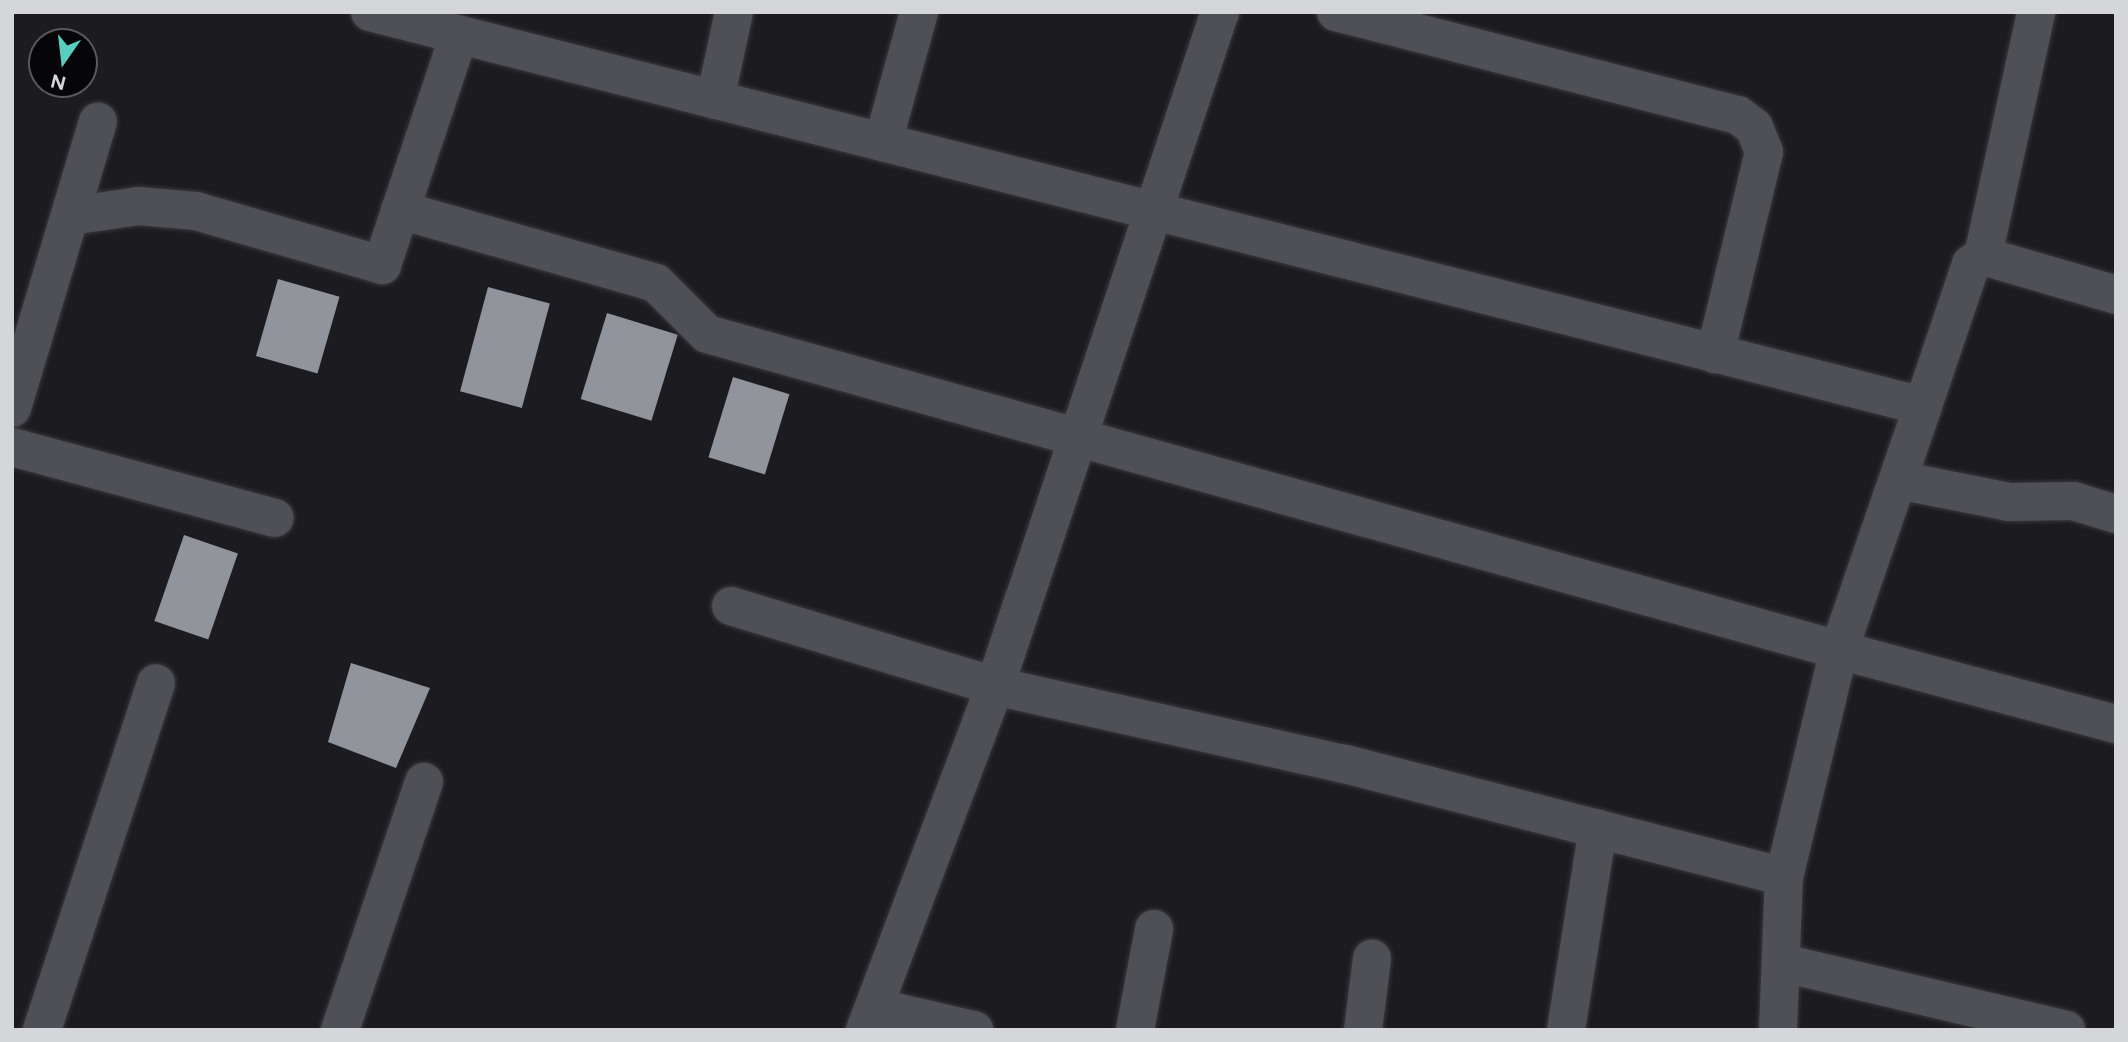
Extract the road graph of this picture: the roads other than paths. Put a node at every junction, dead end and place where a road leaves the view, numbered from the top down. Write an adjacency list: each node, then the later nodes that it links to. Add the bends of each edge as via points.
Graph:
1 (370, 12): 7 (street)
2 (734, 12): 8 (street)
3 (919, 12): 10 (street)
4 (1220, 12): 12 (street)
5 (1336, 12): 16 (street, via 1738,115 1754,127 1763,152)
6 (2036, 12): 14 (street)
7 (459, 35): 8 (street); 11 (street)
8 (715, 100): 10 (street)
9 (99, 122): 13 (street)
10 (883, 142): 12 (street)
11 (400, 210): 13 (street, via 382,265 196,211 138,206); 19 (street, via 656,283 707,334)
12 (1152, 211): 16 (street); 19 (street)
13 (71, 216): 18 (street)
14 (1983, 257): 15 (street); 17 (street, via 1971,264)
15 (2116, 295)
16 (1715, 354): 17 (street)
17 (1923, 406): 21 (street)
18 (12, 408)
19 (1078, 438): 25 (street); 27 (street)
20 (12, 447): 23 (street)
21 (1898, 480): 22 (street, via 2009,502 2073,502); 25 (street)
22 (2116, 514)
23 (275, 518)
24 (731, 606): 27 (street)
25 (1839, 650): 28 (street); 31 (street)
26 (156, 683): 37 (street)
27 (995, 686): 30 (street, via 1345,764); 35 (street)
28 (2116, 724)
29 (424, 782): 38 (street)
30 (1598, 829): 31 (street); 42 (street)
31 (1784, 877): 34 (street)
32 (1154, 929): 40 (street)
33 (1372, 959): 41 (street)
34 (1783, 963): 36 (street); 43 (street)
35 (869, 1018): 39 (street)
36 (2049, 1027)
37 (42, 1030)
38 (340, 1030)
39 (974, 1030)
40 (1135, 1030)
41 (1363, 1030)
42 (1566, 1030)
43 (1778, 1030)

